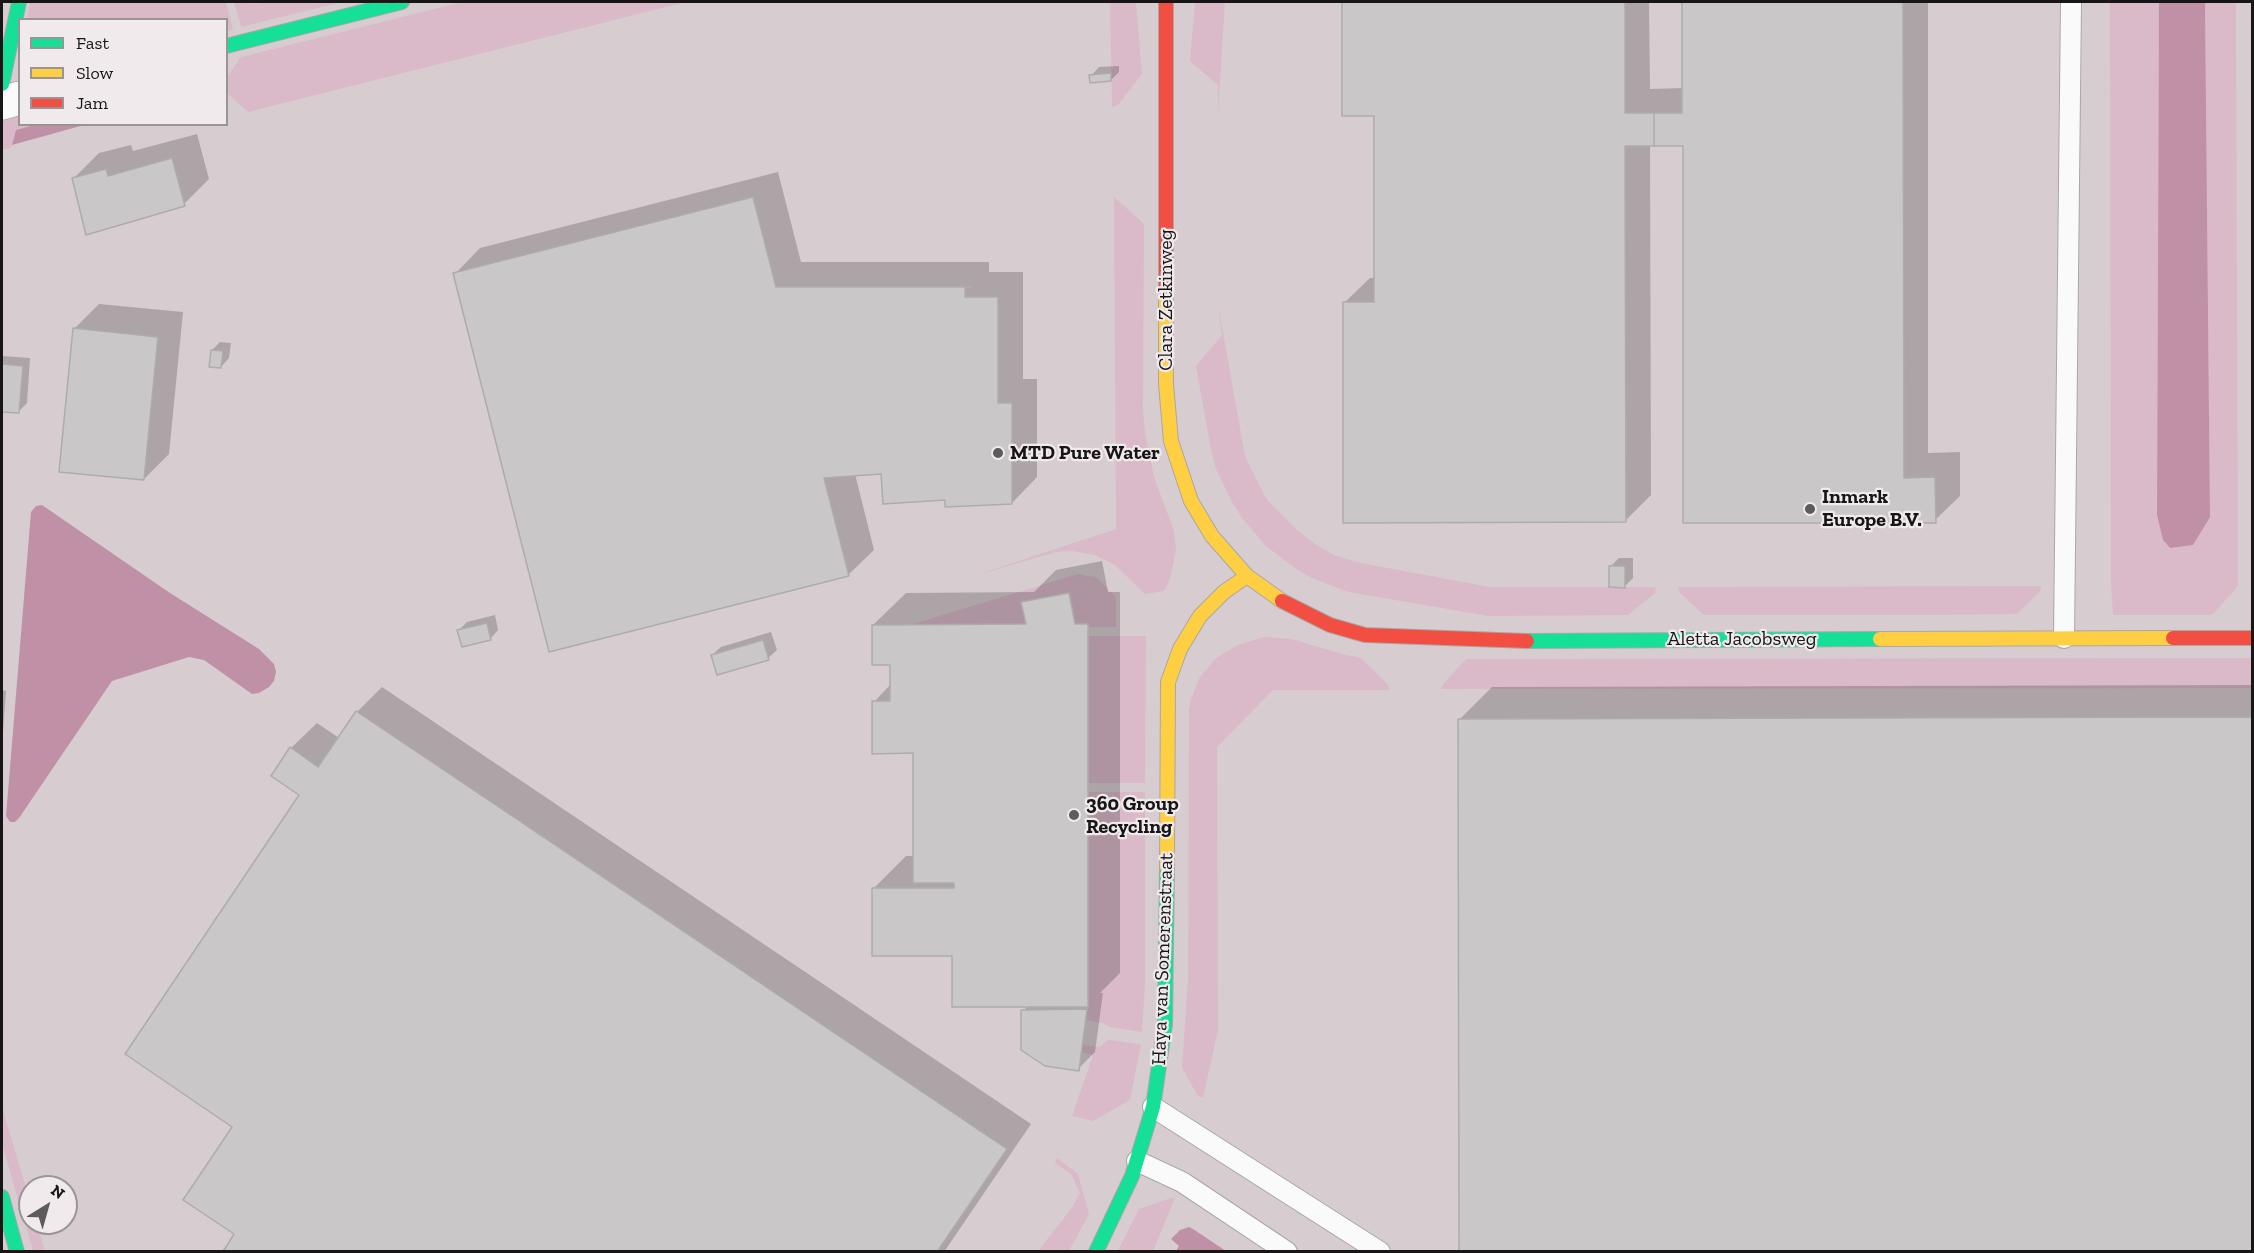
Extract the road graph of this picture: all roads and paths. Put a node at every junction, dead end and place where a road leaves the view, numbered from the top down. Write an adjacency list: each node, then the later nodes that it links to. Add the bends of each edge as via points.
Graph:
1 (19, 2): 6 (street)
2 (402, 2): 5 (street)
3 (1166, 2): 9 (street, Clara Zetkinweg, via 1166,384 1171,441 1191,501 1212,536)
4 (2071, 2): 10 (lane)
5 (228, 46)
6 (2, 84)
7 (18, 99): 8 (street)
8 (2, 103)
9 (1247, 576): 10 (street, Aletta Jacobsweg, via 1281,601 1330,625 1365,635 1492,641); 12 (street, Haya van Somerenstraat, via 1200,616 1180,649 1168,682 1165,1013)
10 (2064, 638): 11 (street, Aletta Jacobsweg)
11 (2253, 638)
12 (1153, 1107): 13 (street, Haya van Somerenstraat); 18 (lane)
13 (1137, 1161): 16 (street, Haya van Somerenstraat); 17 (lane, via 1182,1182)
14 (2, 1197): 15 (street)
15 (17, 1251)
16 (1096, 1251)
17 (1287, 1251)
18 (1380, 1251)

